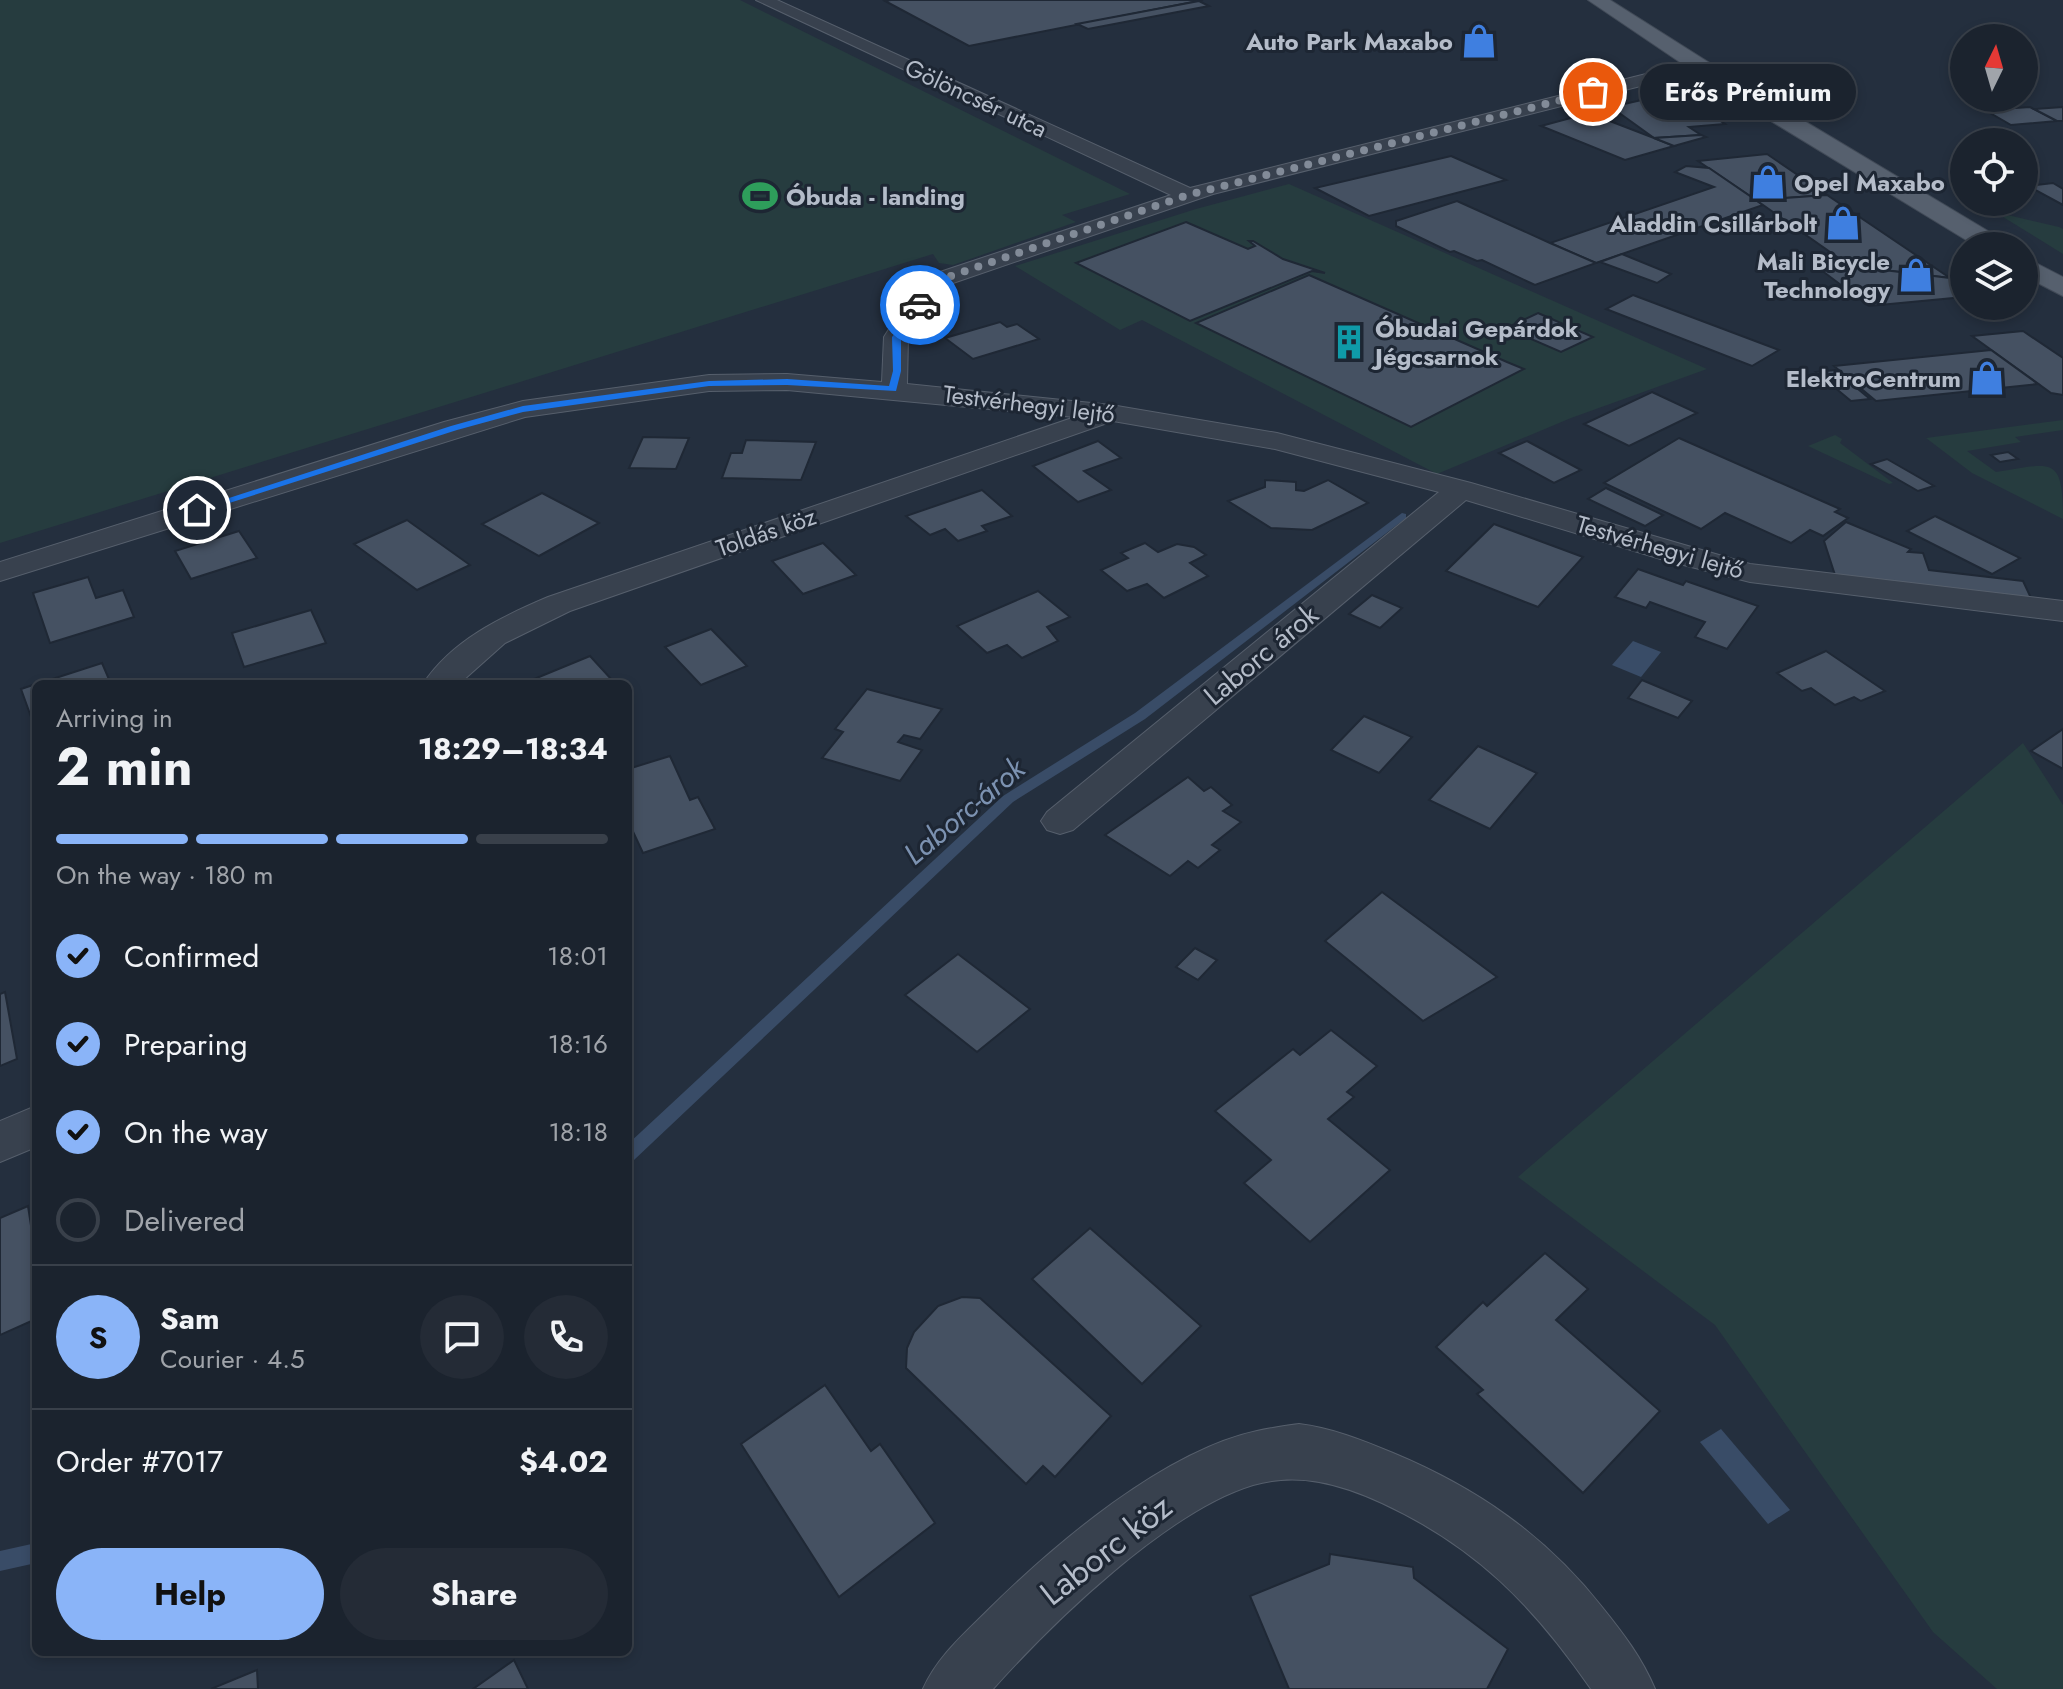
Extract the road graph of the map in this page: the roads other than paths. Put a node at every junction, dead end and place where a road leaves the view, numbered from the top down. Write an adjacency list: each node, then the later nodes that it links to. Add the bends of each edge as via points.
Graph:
1 (764, 0): 6 (street, Gölöncsér utca)
2 (1597, 0): 3 (main road)
3 (1698, 66): 4 (street); 5 (main road)
4 (1631, 82): 5 (street); 6 (street)
5 (1738, 91): 7 (main road)
6 (1188, 195): 10 (street, via 945,278 896,337)
7 (1971, 232)
8 (2038, 273): 9 (main road)
9 (2063, 288)
10 (893, 389): 11 (street, Testvérhegyi lejtő); 13 (street, Testvérhegyi lejtő, via 709,383 523,409)
11 (1111, 413): 12 (street, Testvérhegyi lejtő, via 1277,441); 15 (street, Toldás köz, via 559,604 482,641)
12 (1461, 489): 14 (street, Testvérhegyi lejtő, via 1750,573); 16 (street, Laborc árok)
13 (0, 572)
14 (2063, 611)
15 (443, 680)
16 (1060, 821)
17 (32, 1127): 18 (street)
18 (0, 1143)
19 (953, 1689): 20 (street, Laborc köz, via 1003,1633 1127,1526 1241,1462 1301,1451 1403,1484 1476,1522 1559,1597)
20 (1625, 1689)

